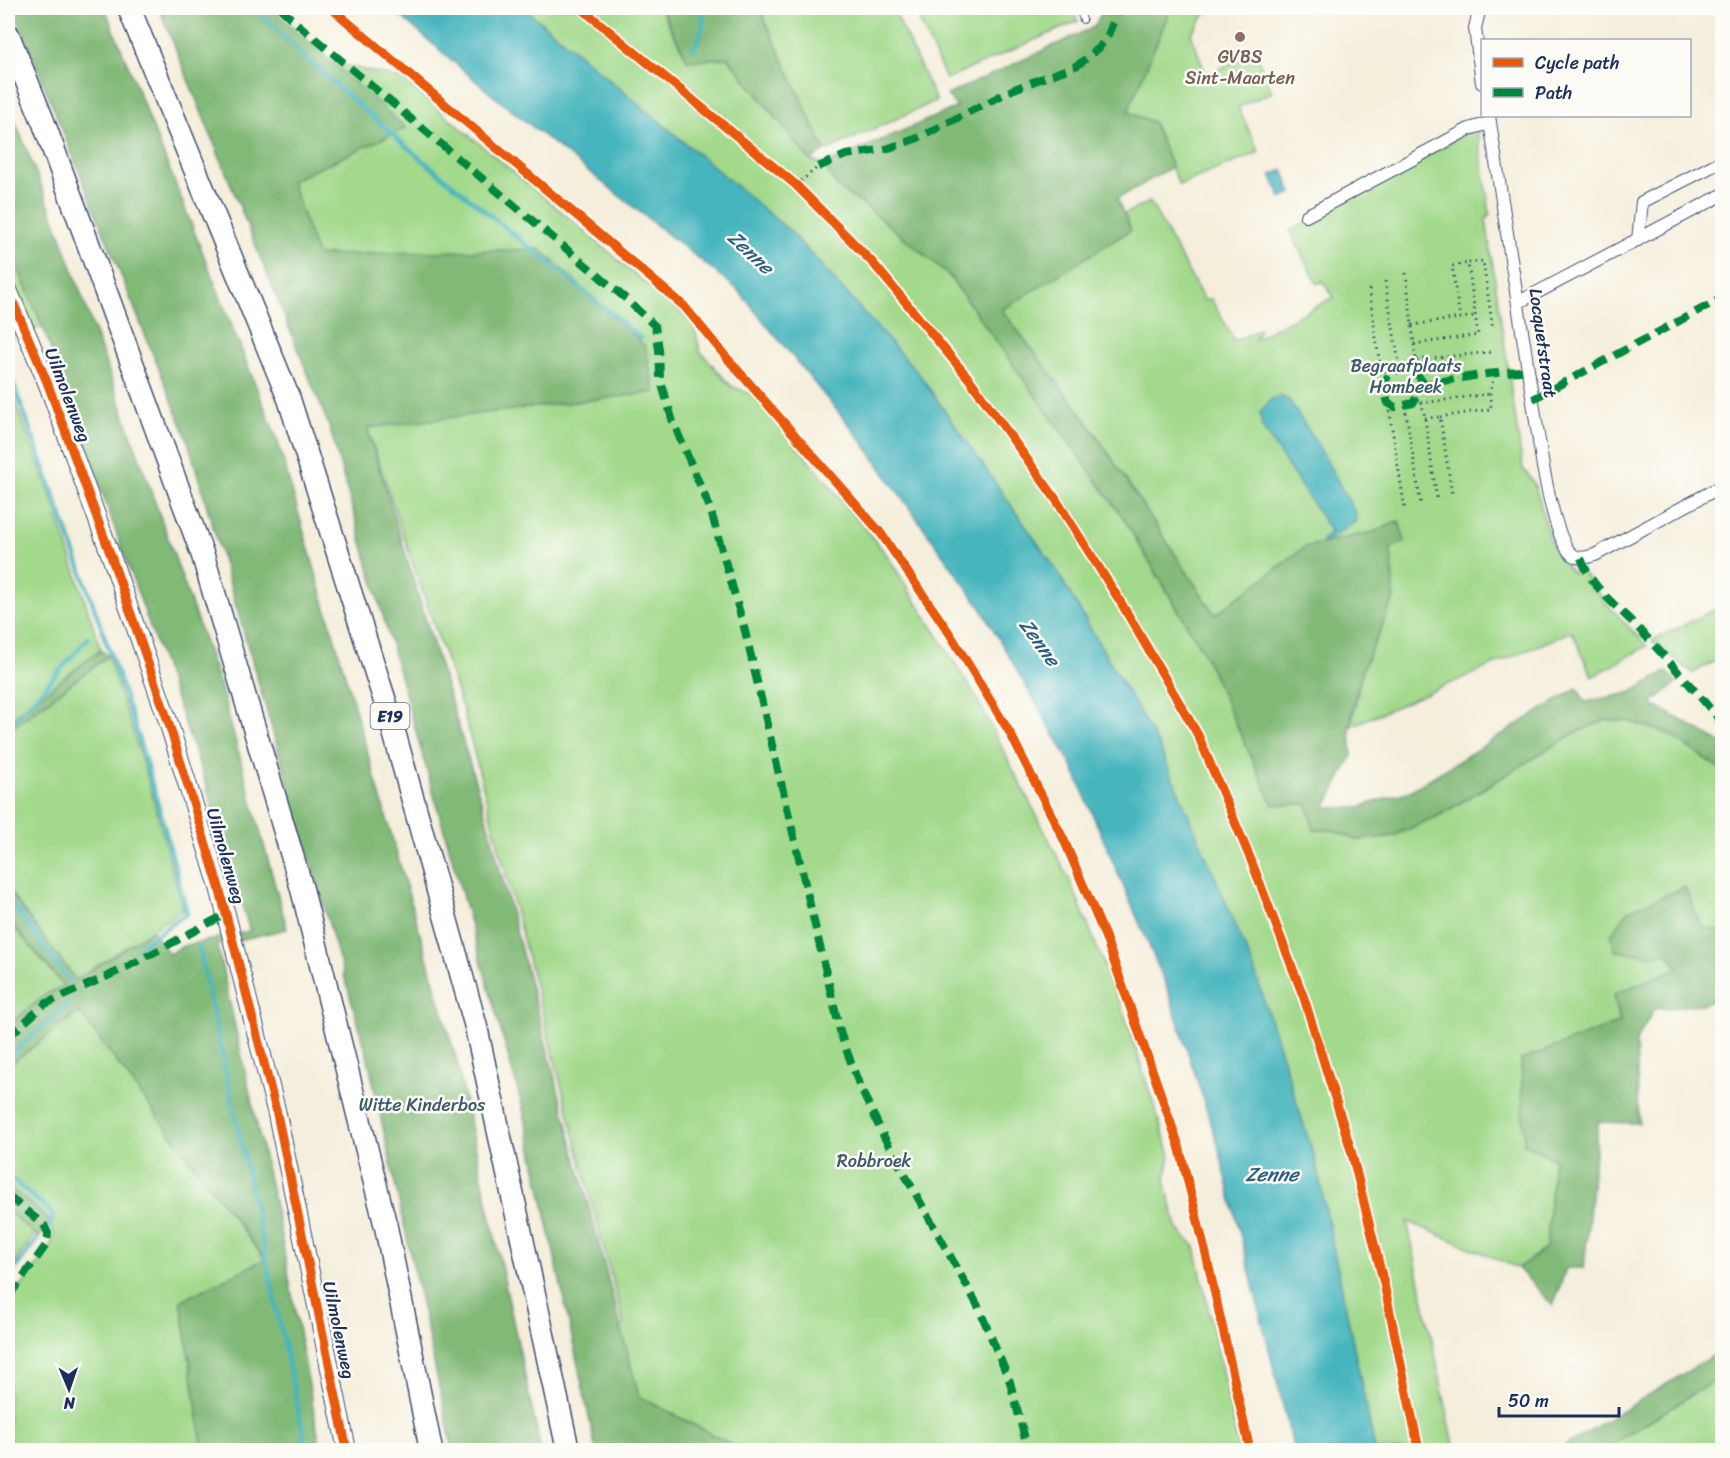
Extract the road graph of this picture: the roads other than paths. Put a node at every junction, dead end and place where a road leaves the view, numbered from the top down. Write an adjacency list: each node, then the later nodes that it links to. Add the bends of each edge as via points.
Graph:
1 (129, 8): 17 (highway, E19, via 290,399 389,714 476,1027)
2 (1079, 8): 4 (lane)
3 (1480, 8): 6 (street, via 1475,28)
4 (1083, 20)
5 (8, 35): 16 (highway, via 214,591 302,890 386,1227)
6 (1481, 74)
7 (1489, 119): 10 (street, Locquetstraat); 13 (street, Locquetstraat)
8 (1722, 161): 11 (street, via 1642,202)
9 (1722, 195): 11 (street)
10 (1306, 216)
11 (1638, 240): 13 (street)
12 (8, 290): 15 (main road, Uilmolenweg, via 47,382 118,578 168,721 219,887 277,1114)
13 (1519, 302): 14 (street, Locquetstraat, via 1549,497 1571,554 1581,558 1595,555)
14 (1722, 486)
15 (347, 1450)
16 (431, 1450)
17 (568, 1450)

